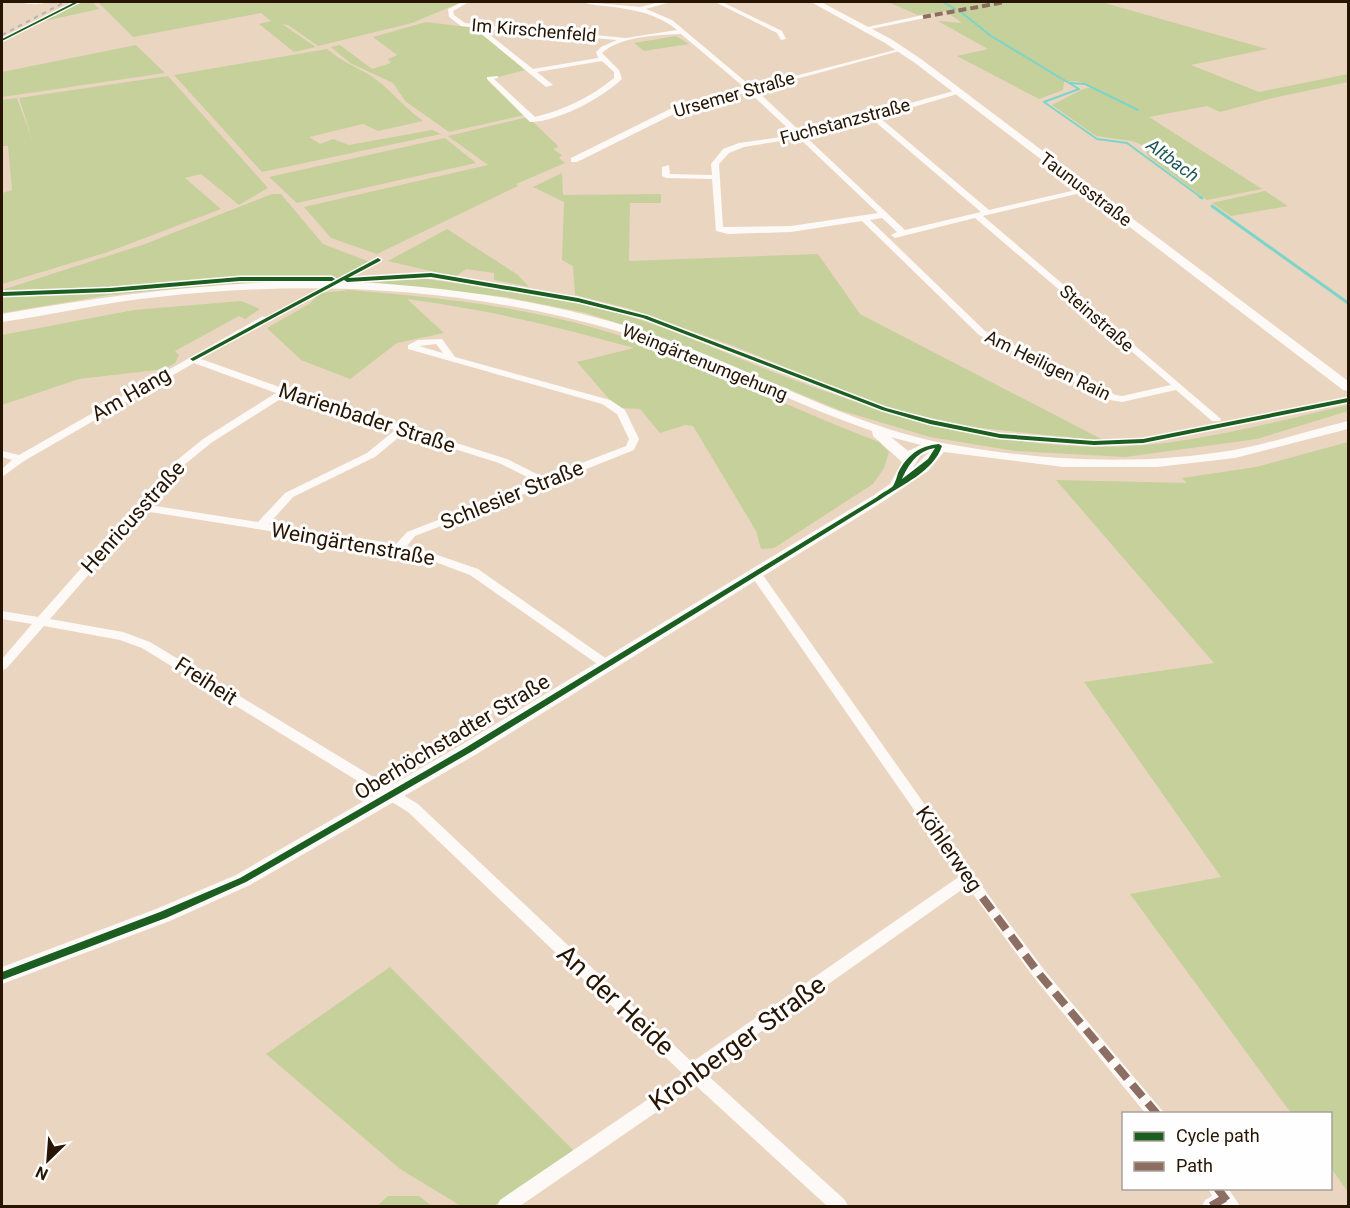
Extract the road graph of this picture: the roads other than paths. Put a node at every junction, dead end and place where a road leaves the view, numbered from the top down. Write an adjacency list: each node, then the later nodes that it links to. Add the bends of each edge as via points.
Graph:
1 (25, 2): 2 (street)
2 (44, 2)
3 (466, 2): 11 (street, Im Kirschenfeld, via 450,10 459,23)
4 (588, 2): 5 (street)
5 (600, 2): 9 (street)
6 (665, 2): 9 (street)
7 (718, 2): 14 (street, via 780,32)
8 (815, 2): 12 (street, Taunusstraße)
9 (640, 9): 13 (street, via 665,18)
10 (923, 17): 12 (street)
11 (483, 26): 15 (street, Im Kirschenfeld, via 620,37); 18 (street, via 481,31)
12 (866, 28): 16 (street, Taunusstraße)
13 (683, 32): 15 (street); 21 (street)
14 (783, 39)
15 (626, 41): 17 (street, via 603,48 598,53)
16 (901, 49): 21 (street, Ursemer Straße); 22 (street, Taunusstraße)
17 (603, 59): 18 (street); 19 (street, via 617,71 618,79 568,108 533,120 489,78)
18 (533, 71): 20 (street)
19 (496, 77)
20 (549, 85)
21 (750, 89): 24 (street); 25 (street, Ursemer Straße, via 671,111)
22 (958, 91): 23 (street, Fuchstanzstraße); 28 (street, Taunusstraße)
23 (873, 116): 24 (street, Fuchstanzstraße); 29 (street, Steinstraße)
24 (801, 136): 27 (street, Fuchstanzstraße, via 726,151 716,160); 30 (street)
25 (574, 160)
26 (666, 167): 27 (street, via 666,176)
27 (715, 177): 31 (street, Fuchstanzstraße, via 720,229 791,229)
28 (1086, 189): 29 (street); 39 (street, Taunusstraße)
29 (983, 214): 32 (street); 38 (street, Steinstraße)
30 (884, 215): 31 (street, Fuchstanzstraße); 32 (street)
31 (864, 218): 33 (street, Am Heiligen Rain)
32 (903, 233): 33 (street)
33 (884, 238): 38 (street, Am Heiligen Rain, via 985,335 1114,398)
34 (2, 318): 43 (street, Weingärtenumgehung, via 168,291 250,285 330,285 464,295 577,316 676,347)
35 (263, 319): 36 (street, Am Hang)
36 (193, 359): 40 (street, Marienbader Straße); 47 (street, Am Hang)
37 (452, 359): 50 (street, Schlesier Straße, via 606,402 621,412 634,439 630,448 546,482)
38 (1177, 387): 41 (street, Steinstraße)
39 (1348, 387)
40 (284, 392): 44 (street, Marienbader Straße); 52 (street, Henricusstraße, via 193,452)
41 (1216, 419)
42 (1348, 425): 45 (street, via 1235,454 1157,463 1032,460)
43 (870, 427): 45 (street, Weingärtenumgehung); 48 (street)
44 (403, 429): 50 (street, Marienbader Straße, via 503,461 535,477); 53 (street, via 371,455 289,495)
45 (939, 446): 48 (street, via 924,447); 51 (street, Oberhöchstadter Straße, via 932,460 914,476)
46 (2, 453): 47 (street)
47 (20, 459): 49 (street, Am Hang)
48 (909, 460): 51 (street, Oberhöchstadter Straße)
49 (2, 474)
50 (534, 483): 54 (street, Schlesier Straße, via 530,488 411,534)
51 (897, 483): 55 (street, Oberhöchstadter Straße)
52 (141, 507): 53 (street, Weingärtenstraße); 57 (street, Henricusstraße)
53 (260, 527): 54 (street, Weingärtenstraße)
54 (399, 548): 58 (street, Weingärtenstraße, via 474,572)
55 (756, 574): 58 (street, Oberhöchstadter Straße); 61 (street, Köhlerweg)
56 (2, 615): 57 (street, Freiheit)
57 (40, 622): 59 (street, Henricusstraße); 60 (street, Freiheit, via 123,636 146,645)
58 (607, 665): 60 (street, Oberhöchstadter Straße)
59 (2, 666)
60 (391, 796): 62 (street, Oberhöchstadter Straße, via 243,880 163,915); 63 (street, An der Heide, via 413,808)
61 (968, 878): 63 (street, Kronberger Straße); 64 (street, Köhlerweg, via 1040,975)
62 (3, 971)
63 (693, 1073): 65 (street, Kronberger Straße, via 684,1084); 66 (street, An der Heide)
64 (1156, 1112)
65 (506, 1206)
66 (839, 1206)

